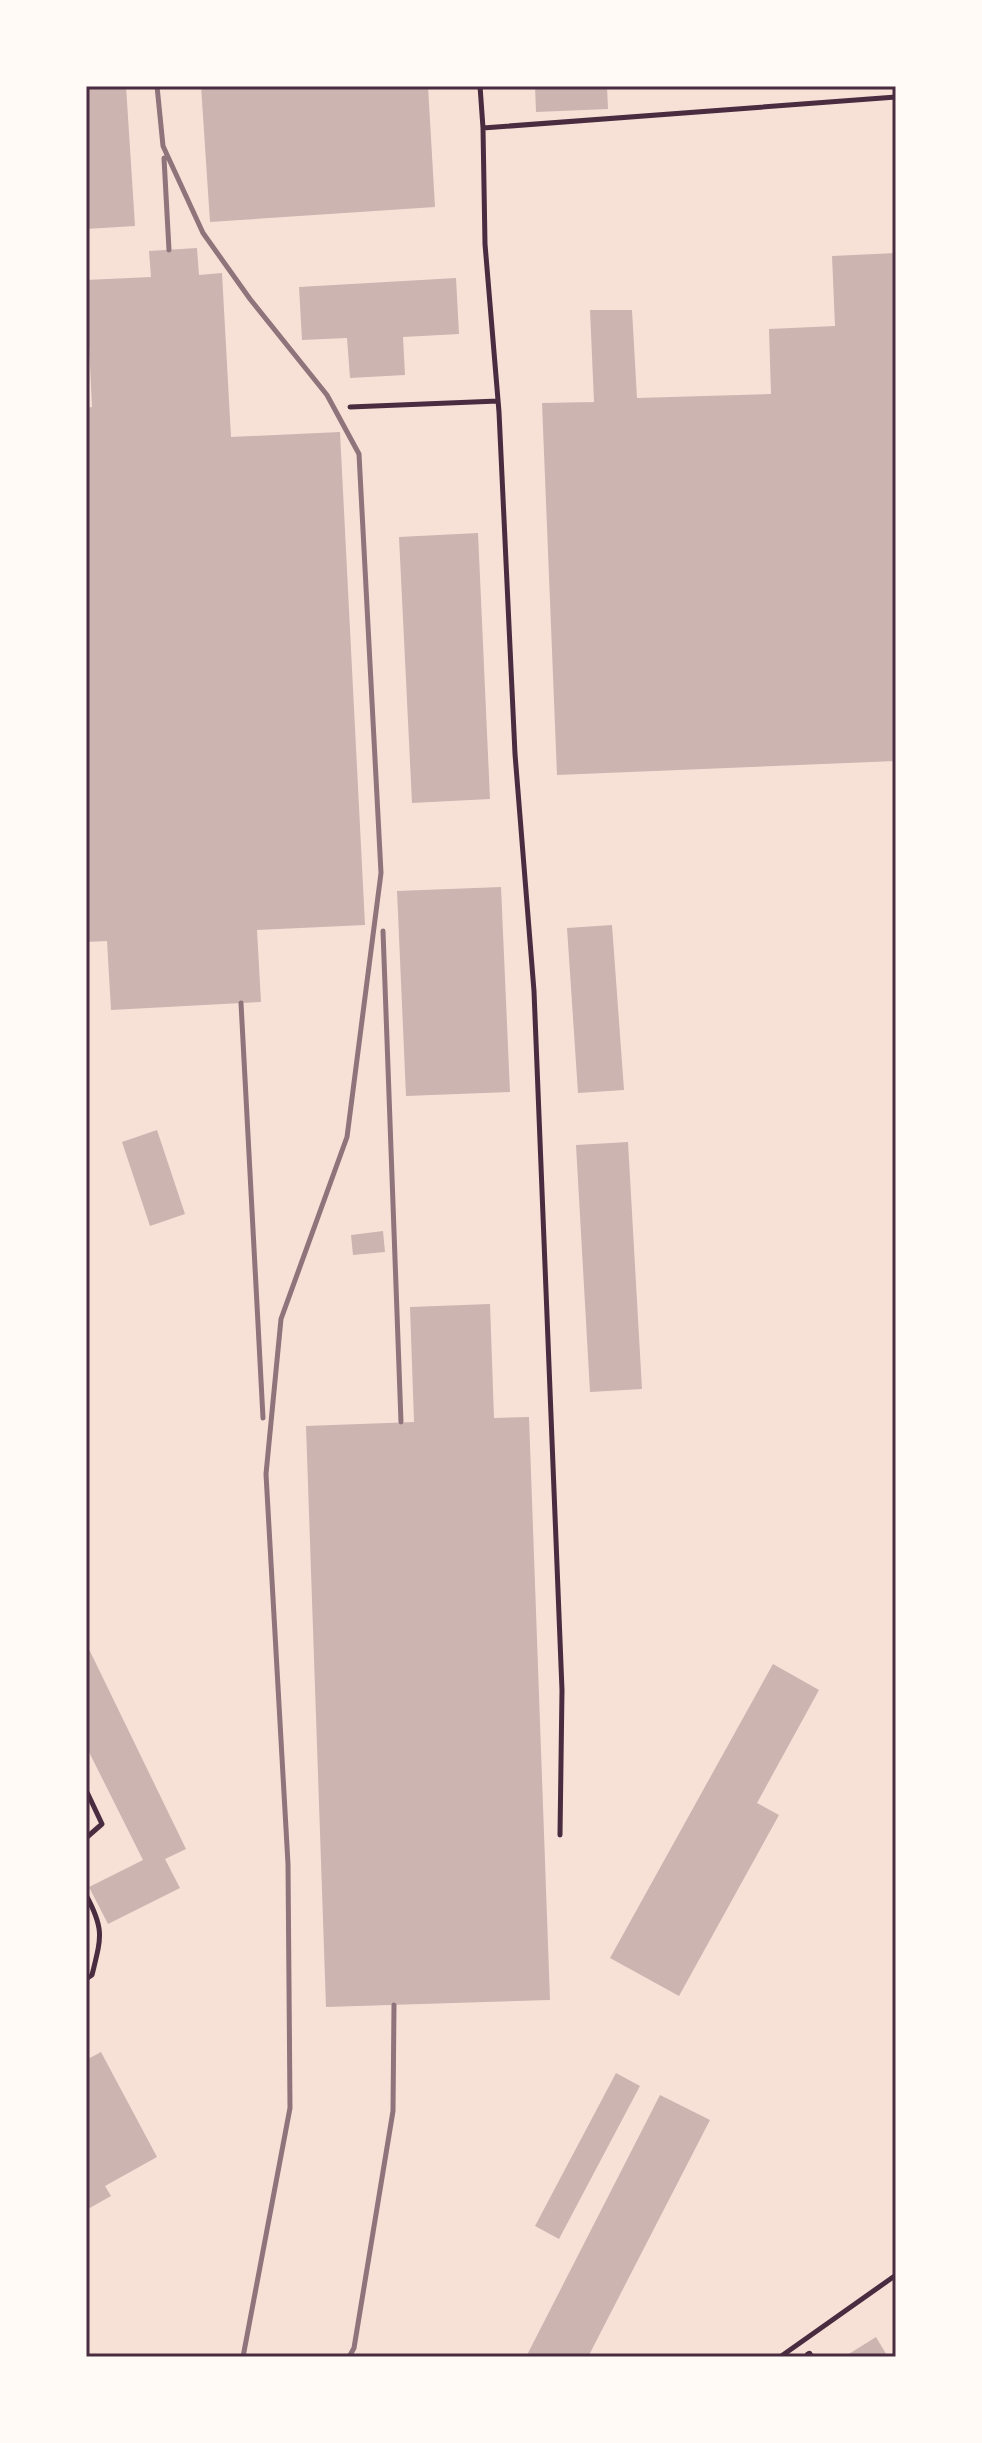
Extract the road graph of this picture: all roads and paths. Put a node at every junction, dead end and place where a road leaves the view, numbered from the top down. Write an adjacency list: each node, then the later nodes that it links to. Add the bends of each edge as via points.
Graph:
1 (480, 86): 3 (lane)
2 (896, 97): 3 (lane)
3 (483, 128): 4 (lane, via 485,244)
4 (498, 401): 5 (lane); 7 (lane, via 515,754 534,991 562,1690)
5 (350, 407)
6 (86, 1790): 8 (lane, via 102,1824)
7 (560, 1835)
8 (86, 1838)
9 (86, 1895): 10 (lane, via 102,1934 92,1975)
10 (86, 1979)
11 (896, 2275): 12 (lane)
12 (780, 2357)

